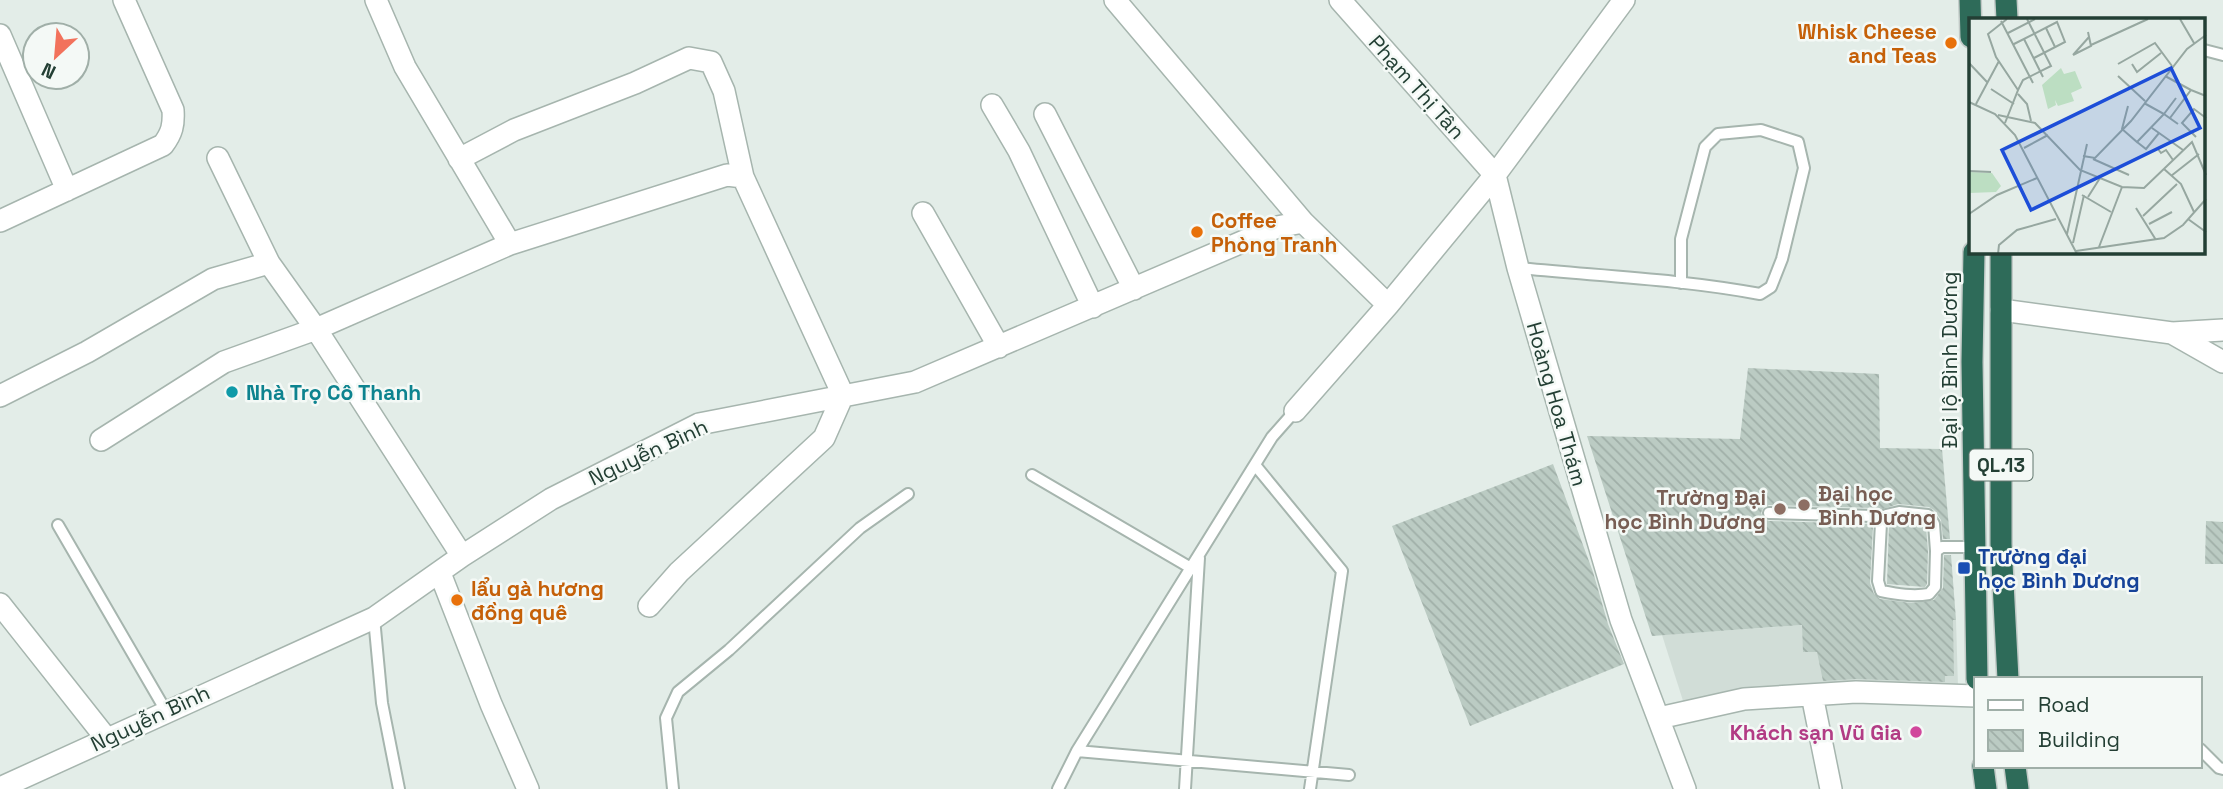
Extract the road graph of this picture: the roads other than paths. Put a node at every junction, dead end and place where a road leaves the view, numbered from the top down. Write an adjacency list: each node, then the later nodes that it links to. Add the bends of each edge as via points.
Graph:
1 (124, 0): 19 (street, via 165,89 174,126 163,145)
2 (376, 0): 16 (street, via 405,67)
3 (1115, 0): 22 (street)
4 (1340, 0): 17 (street, Phạm Thị Tân)
5 (1624, 0): 17 (street)
6 (1970, 0): 8 (highway)
7 (2006, 0): 9 (highway)
8 (1970, 18)
9 (2007, 18)
10 (0, 35): 19 (street)
11 (2206, 51): 12 (lane)
12 (2223, 55)
13 (992, 105): 31 (street, via 1019,151)
14 (1045, 114): 29 (street)
15 (218, 158): 26 (street)
16 (459, 159): 18 (street, via 514,130 689,58 711,62 724,91); 23 (street)
17 (1495, 175): 27 (street, Hoàng Hoa Thám); 30 (street)
18 (743, 177): 23 (street, via 727,176); 38 (street)
19 (67, 190): 21 (street)
20 (923, 214): 36 (street)
21 (0, 221)
22 (1303, 222): 29 (street, Nguyễn Bình, via 1277,227); 30 (street)
23 (510, 244): 33 (street)
24 (1974, 254): 48 (highway, Đại lộ Bình Dương / QL.13)
25 (2001, 254): 32 (highway, QL.13)
26 (269, 263): 33 (street); 39 (street, via 214,279)
27 (1518, 268): 28 (lane); 62 (street, Hoàng Hoa Thám, via 1621,620)
28 (1681, 283): 28 (lane, via 1760,294 1771,287 1804,168 1798,142 1761,130 1717,134 1705,147 1681,239)
29 (1134, 289): 31 (street, Nguyễn Bình)
30 (1388, 305): 40 (street)
31 (1093, 307): 36 (street, Nguyễn Bình)
32 (2001, 310): 35 (street); 58 (highway, QL.13, via 2001,544)
33 (316, 329): 41 (street, via 224,362); 51 (street)
34 (2223, 330): 35 (street)
35 (2172, 333): 37 (street)
36 (999, 348): 38 (street, Nguyễn Bình, via 915,382)
37 (2223, 362)
38 (843, 395): 51 (street, Nguyễn Bình, via 699,424 551,499); 55 (street, via 824,438 679,572)
39 (0, 397)
40 (1295, 411): 42 (lane)
41 (101, 440)
42 (1255, 464): 50 (lane); 70 (lane, via 1342,571)
43 (1032, 475): 52 (lane)
44 (908, 494): 75 (lane, via 860,528 678,692 666,718)
45 (1769, 513): 46 (lane, via 1874,516)
46 (1881, 523): 49 (lane, via 1886,515 1899,512 1928,515 1934,524); 49 (lane, via 1881,591 1929,594 1935,587)
47 (58, 525): 61 (lane)
48 (1975, 547): 49 (lane); 57 (highway, Đại lộ Bình Dương / QL.13)
49 (1936, 551)
50 (1199, 555): 52 (lane); 66 (lane)
51 (463, 556): 53 (street, Nguyễn Bình)
52 (1191, 568): 64 (lane)
53 (440, 573): 56 (street, Nguyễn Bình); 74 (street)
54 (0, 604): 63 (street)
55 (649, 606)
56 (374, 618): 61 (street, Nguyễn Bình); 73 (lane, via 382,703)
57 (1977, 677)
58 (2008, 677)
59 (1812, 695): 60 (street); 62 (street, via 1744,699); 80 (street)
60 (1974, 696)
61 (166, 711): 63 (street, Nguyễn Bình)
62 (1659, 718): 79 (street, Hoàng Hoa Thám)
63 (106, 738): 72 (street, Nguyễn Bình)
64 (1077, 751): 66 (lane); 76 (lane)
65 (2202, 752): 69 (lane)
66 (1187, 760): 70 (lane); 77 (lane)
67 (1983, 768): 81 (highway)
68 (2015, 768): 82 (highway)
69 (2223, 769)
70 (1313, 772): 71 (lane); 78 (lane)
71 (1349, 775)
72 (0, 788)
73 (398, 789)
74 (528, 789)
75 (673, 789)
76 (1058, 789)
77 (1185, 789)
78 (1310, 789)
79 (1685, 789)
80 (1831, 789)
81 (1986, 789)
82 (2018, 789)

